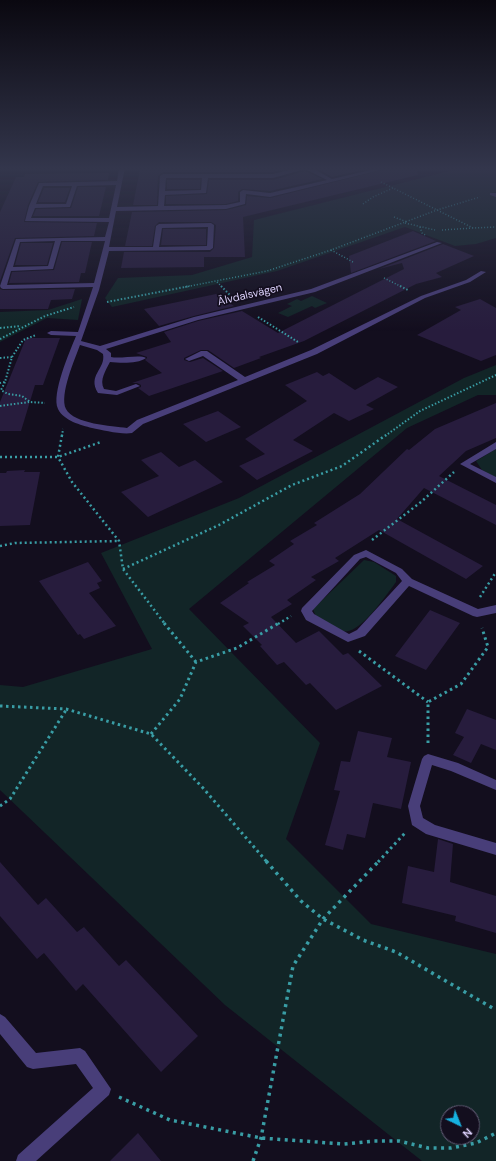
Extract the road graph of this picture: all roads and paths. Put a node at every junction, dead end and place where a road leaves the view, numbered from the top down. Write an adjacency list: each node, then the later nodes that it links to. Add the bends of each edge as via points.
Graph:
1 (111, 222): 6 (street)
2 (406, 222): 5 (path, via 418,227 441,230); 13 (path, via 296,262)
3 (462, 222): 5 (path)
4 (496, 227): 5 (path)
5 (474, 228)
6 (107, 239): 7 (street); 9 (street)
7 (58, 240): 11 (street, via 18,240); 11 (street, via 51,268)
8 (439, 243): 16 (street, Älvdalsvägen, via 406,259 313,291)
9 (105, 249): 10 (street); 14 (street)
10 (156, 249): 10 (street, via 210,248 211,225 159,226)
11 (9, 269): 14 (street, via 3,287)
12 (483, 272): 24 (street, via 468,281 423,297)
13 (217, 282): 15 (path); 16 (path)
14 (97, 285): 15 (street)
15 (93, 304): 17 (path, via 66,308); 20 (street)
16 (244, 308): 23 (street, Älvdalsvägen, via 196,318); 24 (path)
17 (24, 326): 18 (path); 21 (path)
18 (0, 328)
19 (51, 333): 20 (street); 25 (path, via 27,336)
20 (80, 334): 22 (street)
21 (0, 339)
22 (77, 342): 23 (street); 35 (street)
23 (100, 348): 28 (street, via 107,353)
24 (314, 352): 31 (street)
25 (12, 357): 26 (path); 32 (path)
26 (0, 358)
27 (142, 358): 28 (street, via 120,361)
28 (108, 359): 34 (street, via 99,375 98,386 101,391 117,393)
29 (189, 359): 31 (street, via 204,353)
30 (496, 375): 48 (path, via 420,411 342,466 292,485 219,526)
31 (244, 380): 39 (street, via 140,422)
32 (5, 382): 33 (path); 36 (path, via 1,390 22,396)
33 (0, 383)
34 (136, 386)
35 (61, 401): 36 (path); 38 (street, via 61,407)
36 (30, 402): 37 (path)
37 (0, 406)
38 (66, 414): 39 (street, via 80,422); 42 (path)
39 (130, 431): 42 (path)
40 (496, 446): 43 (street)
41 (0, 457): 42 (path)
42 (58, 458): 45 (path, via 72,482)
43 (464, 464): 44 (street); 47 (path, via 379,534 366,547)
44 (496, 480)
45 (119, 541): 46 (path, via 15,543); 48 (path)
46 (0, 546)
47 (366, 553): 50 (street, via 399,571); 52 (street, via 357,557)
48 (123, 569): 55 (path)
49 (496, 572): 53 (path, via 476,602)
50 (408, 581): 53 (street); 54 (street, via 361,633)
51 (496, 610): 53 (street)
52 (306, 611): 54 (street, via 310,617); 55 (path, via 294,615 237,648)
53 (477, 612): 56 (path, via 488,647 461,684)
54 (348, 638): 56 (path, via 355,648)
55 (196, 662): 59 (path, via 180,699)
56 (428, 702): 60 (path)
57 (0, 706): 58 (path)
58 (66, 709): 59 (path); 62 (path, via 10,799)
59 (151, 734): 65 (path, via 204,788 301,901)
60 (428, 760): 61 (street, via 454,767); 63 (street, via 414,806)
61 (496, 785)
62 (0, 806)
63 (417, 821): 64 (street, via 431,830); 65 (path)
64 (496, 849)
65 (323, 919): 66 (path, via 363,940 396,952); 70 (path, via 293,966)
66 (496, 1010)
67 (0, 1022): 68 (street, via 33,1061 80,1056)
68 (103, 1089): 70 (path, via 170,1120); 71 (street)
69 (496, 1133): 70 (path, via 476,1143 451,1148 428,1148 399,1141 344,1144)
70 (261, 1138): 72 (path)
71 (24, 1161)
72 (253, 1161)

